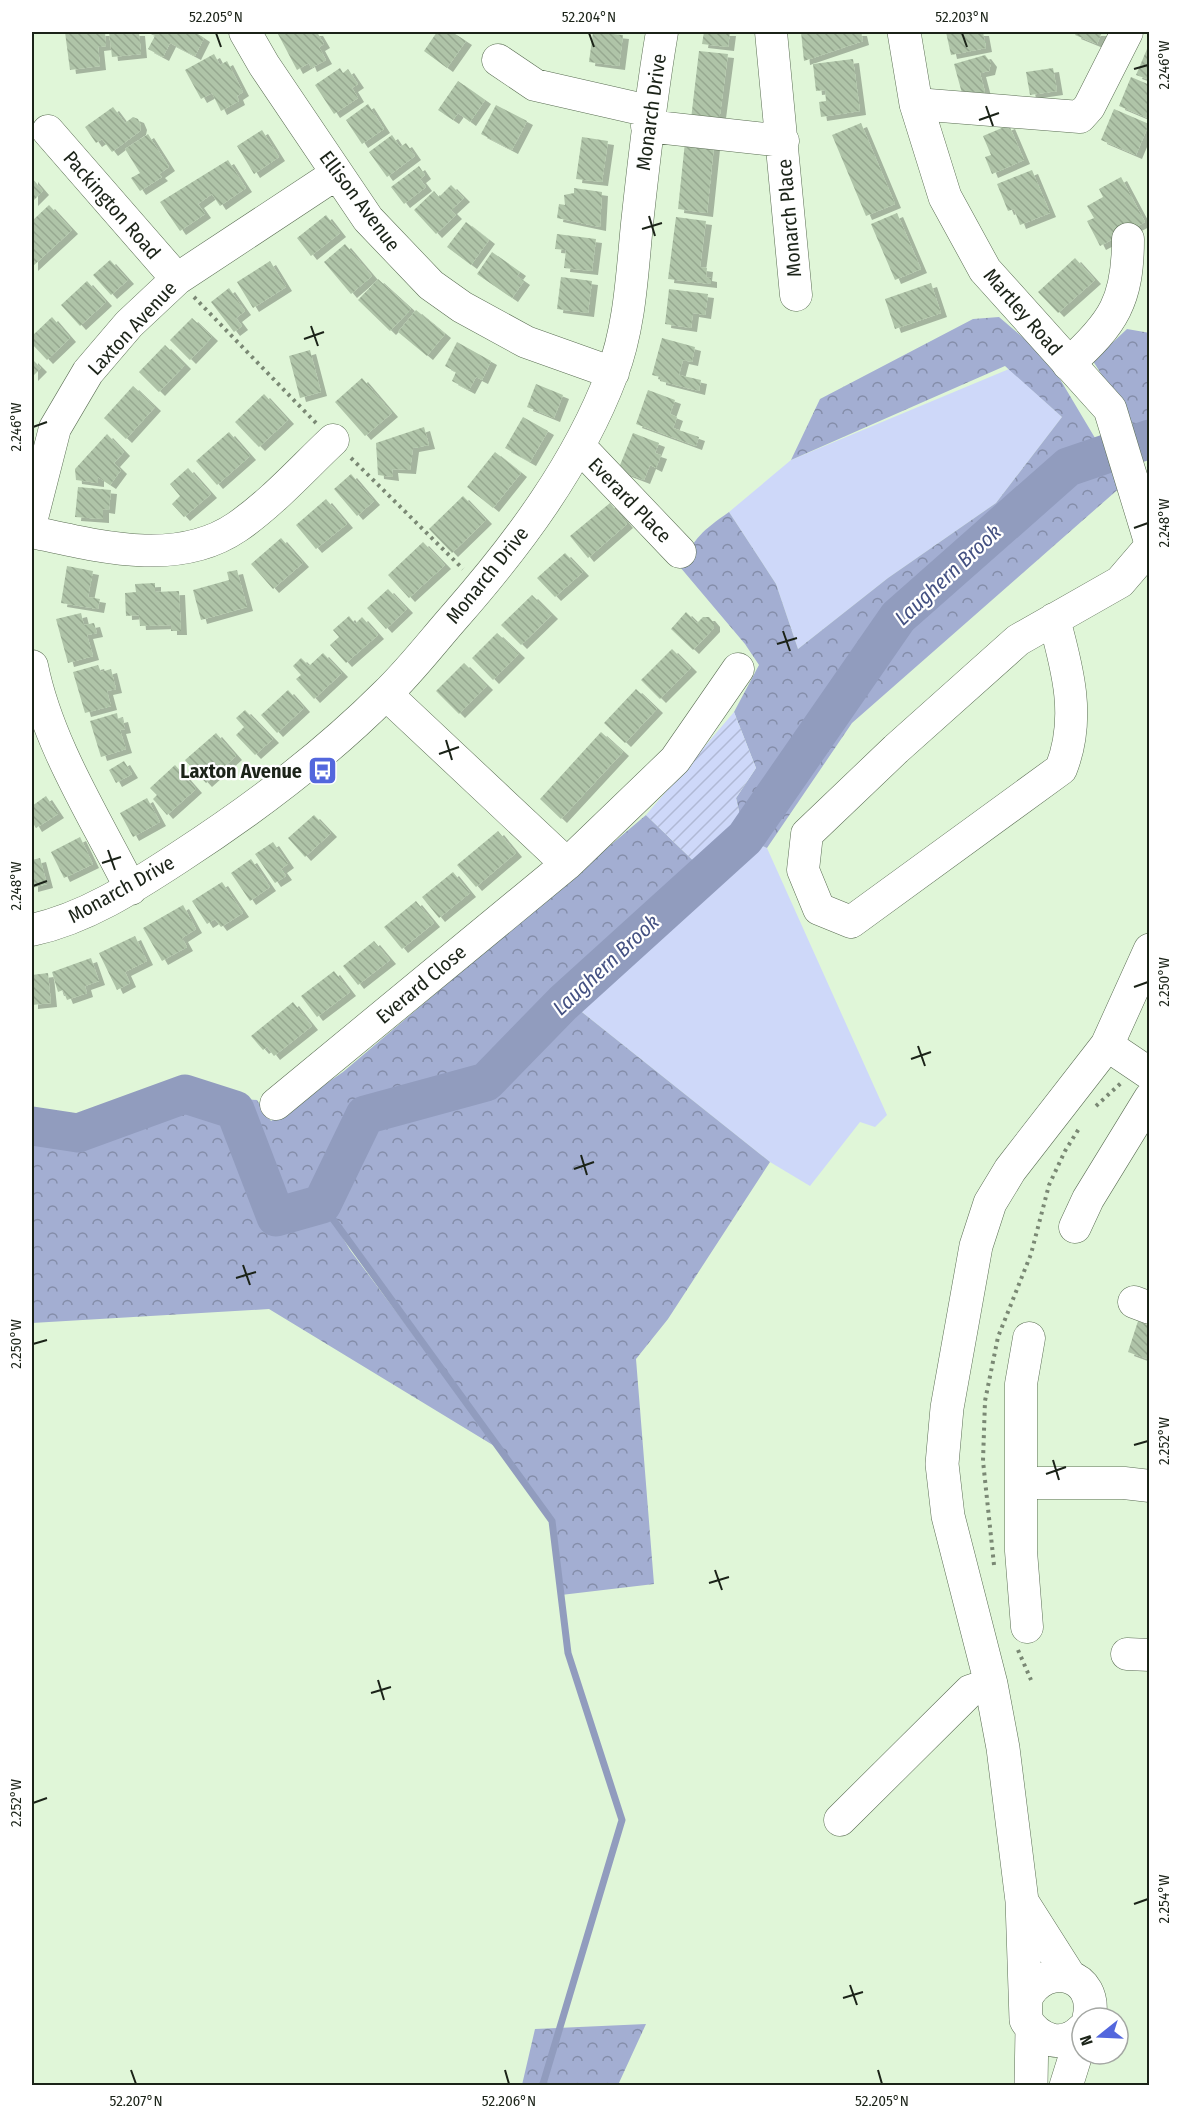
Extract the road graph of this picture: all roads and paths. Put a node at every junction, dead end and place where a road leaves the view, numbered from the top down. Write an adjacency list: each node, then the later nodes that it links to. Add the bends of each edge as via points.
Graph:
1 (245, 32): 11 (street, Ellison Avenue)
2 (662, 32): 8 (street, Monarch Drive)
3 (771, 32): 10 (street, Monarch Place)
4 (904, 32): 7 (main road, Martley Road)
5 (1127, 32): 7 (street, via 1089,108 1080,117)
6 (498, 60): 8 (street, Monarch Place, via 535,86)
7 (916, 104): 15 (main road, Martley Road, via 945,198 985,270)
8 (648, 118): 10 (street, Monarch Place); 16 (street, Monarch Drive, via 628,316)
9 (48, 131): 13 (street, Packington Road)
10 (783, 141): 14 (street, Monarch Place)
11 (336, 174): 13 (street, Laxton Avenue); 16 (street, Ellison Avenue, via 368,219 431,285 526,342)
12 (1128, 239): 15 (street, via 1128,270 1119,304 1101,330)
13 (177, 279): 17 (street, Laxton Avenue, via 129,324)
14 (796, 296)
15 (1068, 364): 22 (main road, Martley Road, via 1110,409)
16 (613, 373): 19 (street, Monarch Drive)
17 (43, 423): 20 (street, Laxton Avenue)
18 (333, 440): 21 (street, via 236,528 183,549 119,548)
19 (580, 447): 24 (street, Everard Place); 28 (street, Monarch Drive, via 522,534)
20 (32, 518)
21 (32, 532)
22 (1149, 540)
23 (1149, 547): 25 (street, via 1120,582)
24 (680, 552)
25 (1054, 620): 25 (street, via 1018,640 807,834 803,870 819,909 851,922 1061,770 1070,747 1071,687)
26 (32, 666): 30 (street, via 56,742)
27 (738, 669): 29 (street, Everard Close, via 675,760)
28 (386, 694): 29 (street); 30 (street, Monarch Drive, via 257,802)
29 (567, 864): 36 (street, Everard Close)
30 (131, 888): 31 (street, Monarch Drive, via 56,924)
31 (32, 930)
32 (1149, 950): 33 (main road)
33 (1107, 1045): 34 (street); 42 (main road, via 1005,1178 990,1203 976,1246 947,1408 942,1464 948,1516)
34 (1149, 1074)
35 (1149, 1098): 37 (street)
36 (276, 1104)
37 (1075, 1227)
38 (1029, 1338): 39 (street, via 1021,1384)
39 (1022, 1483): 40 (street); 41 (street, via 1021,1551)
40 (1149, 1486)
41 (1027, 1627)
42 (991, 1684): 43 (street, via 970,1691); 44 (main road)
43 (840, 1820)
44 (1022, 1902): 45 (main road); 47 (main road)
45 (1070, 1977): 46 (main road, via 1087,1992); 47 (main road, via 1048,1976 1039,1981)
46 (1090, 2006)
47 (1029, 2013): 48 (main road, via 1040,2036 1060,2041); 50 (main road)
48 (1070, 2038)
49 (1072, 2066): 51 (main road)
50 (1031, 2085)
51 (1066, 2085)

